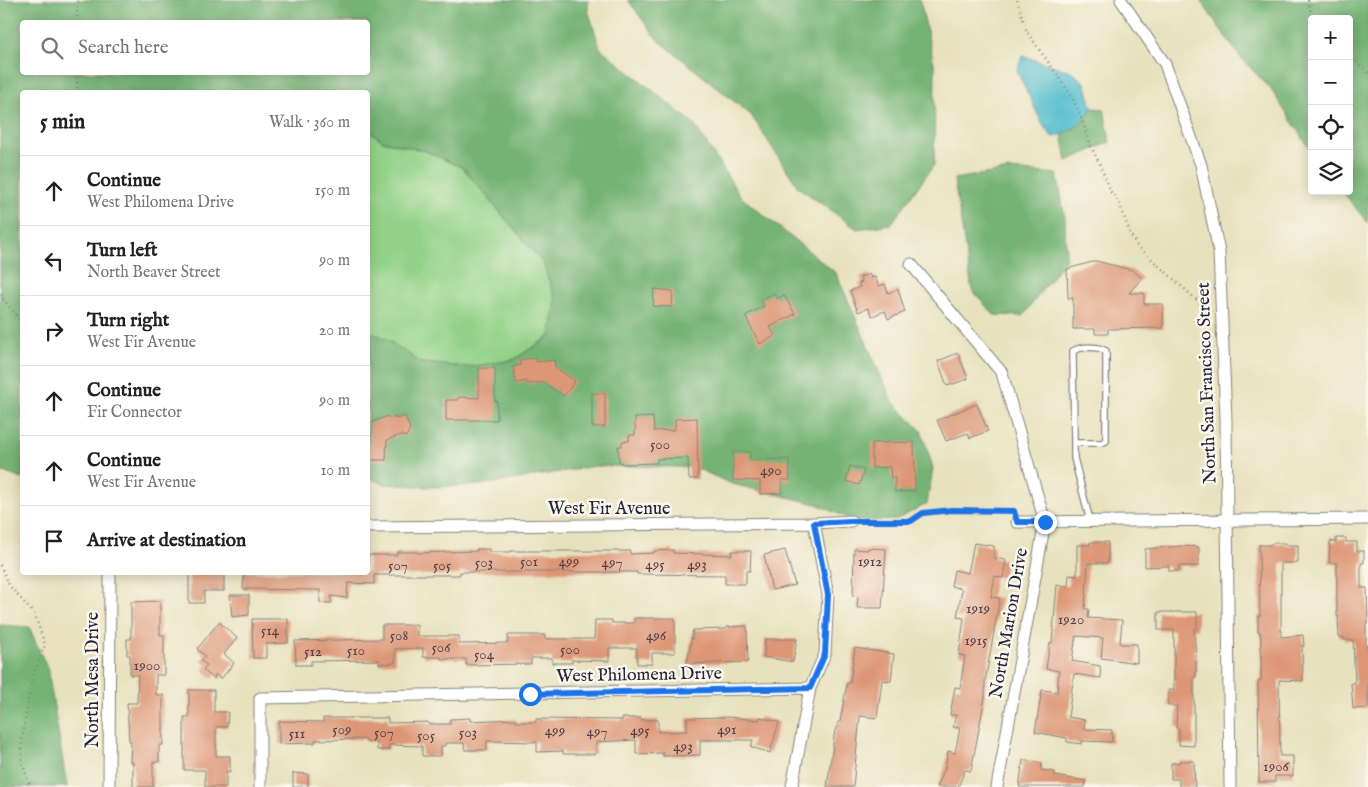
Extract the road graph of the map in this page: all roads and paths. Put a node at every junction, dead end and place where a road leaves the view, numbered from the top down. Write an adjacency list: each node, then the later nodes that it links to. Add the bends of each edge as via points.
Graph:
1 (78, 0): 6 (path)
2 (1017, 0): 14 (path, via 1027,32 1078,109 1091,147 1136,245)
3 (1121, 0): 14 (street, North San Francisco Street, via 1165,64 1201,165 1219,252)
4 (1308, 0): 5 (path)
5 (1312, 15)
6 (77, 20)
7 (1353, 59): 8 (path)
8 (1368, 73)
9 (77, 75): 10 (path)
10 (77, 90)
11 (911, 264): 21 (street, North Marion Drive, via 1002,374)
12 (0, 295): 13 (path)
13 (20, 320)
14 (1222, 324): 17 (street, North San Francisco Street)
15 (1074, 443): 15 (lane, via 1073,351 1101,348 1106,351 1106,440 1101,443); 19 (lane, via 1074,458)
16 (1368, 519): 17 (street)
17 (1227, 520): 19 (street); 32 (street, North San Francisco Street)
18 (851, 521): 20 (path, via 911,521 923,513 961,510 1014,511); 22 (street, West Fir Avenue)
19 (1090, 521): 21 (street)
20 (1017, 522): 21 (street)
21 (1045, 522): 31 (street, North Marion Drive)
22 (814, 523): 23 (street, West Fir Avenue); 26 (street, via 828,595 825,654)
23 (370, 527)
24 (0, 565): 27 (path, via 9,586 35,615 45,645 31,682 22,739 22,762)
25 (110, 575): 28 (street, North Mesa Drive)
26 (810, 688): 29 (street, West Philomena Drive, via 260,698); 30 (street)
27 (30, 787)
28 (109, 787)
29 (260, 787)
30 (792, 787)
31 (996, 787)
32 (1230, 787)

